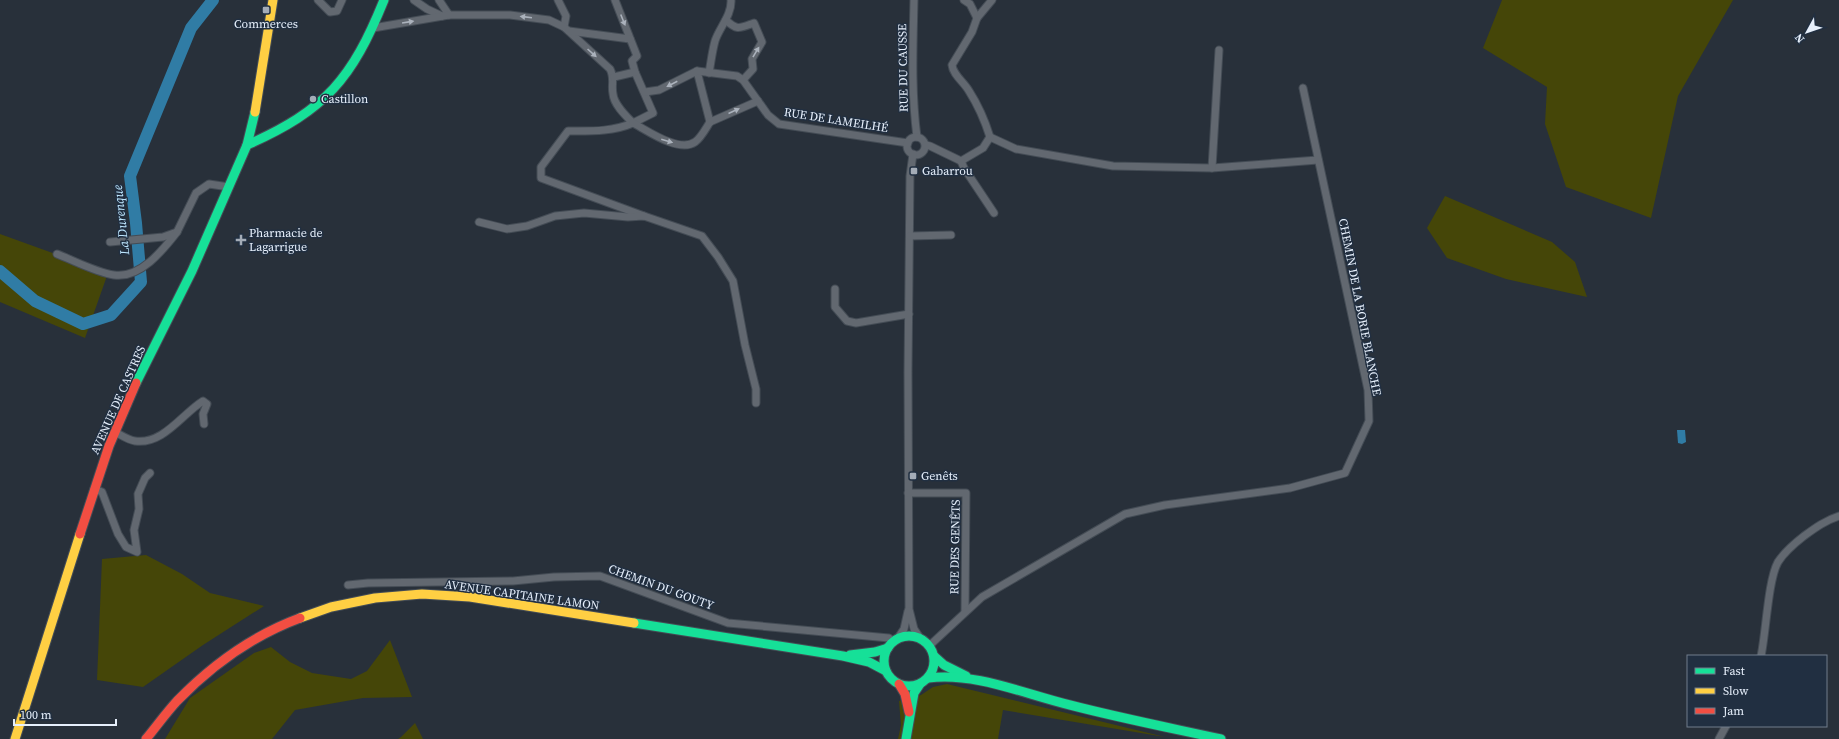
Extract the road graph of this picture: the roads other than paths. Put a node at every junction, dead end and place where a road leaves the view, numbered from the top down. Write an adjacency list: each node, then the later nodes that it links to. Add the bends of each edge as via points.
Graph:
1 (273, 0): 33 (main road, AVENUE DE CASTRES, via 253,124)
2 (318, 0): 3 (street, via 330,12 337,11)
3 (342, 0)
4 (384, 0): 16 (main road)
5 (414, 0): 13 (street, via 427,9)
6 (439, 0): 13 (street)
7 (558, 0): 17 (street, via 566,16)
8 (615, 0): 18 (street, one-way to 18)
9 (731, 0): 15 (street)
10 (914, 0): 30 (street, RUE DU CAUSSE, via 912,68)
11 (964, 0): 14 (street, via 970,4)
12 (992, 0): 14 (street)
13 (446, 15): 16 (street, one-way to 13); 17 (street, one-way to 13, via 549,20 510,15)
14 (977, 18): 31 (street, via 972,32 952,65 952,70 979,109)
15 (726, 20): 22 (street, via 715,41); 24 (street, one-way to 15, via 753,69 752,59 762,42 754,23 740,28 733,27)
16 (373, 28): 33 (main road, via 338,86 314,109 278,131)
17 (566, 29): 18 (street); 23 (street, one-way to 23, via 610,69)
18 (630, 39): 21 (street, via 637,56 632,61)
19 (1219, 50): 38 (street)
20 (697, 71): 22 (street); 26 (street, one-way to 26, via 659,90); 28 (street)
21 (635, 72): 23 (street); 26 (street)
22 (709, 73): 24 (street, via 737,76)
23 (614, 76): 29 (street, via 613,95 623,113)
24 (743, 80): 27 (street, RUE DE LAMEILHÉ)
25 (1303, 88): 36 (street, CHEMIN DE LA BORIE BLANCHE)
26 (644, 92): 29 (street, via 653,113)
27 (758, 101): 28 (street, one-way to 27); 32 (street, RUE DE LAMEILHÉ, via 768,115 779,124)
28 (710, 122): 29 (street, one-way to 28, via 663,140 686,146 696,142)
29 (633, 123): 41 (street, via 621,128 599,131 568,131 541,167 541,178)
30 (917, 136): 32 (street); 34 (street, via 924,140)
31 (990, 137): 37 (street, via 983,148); 38 (street, via 1016,149 1113,166)
32 (908, 143): 35 (street, via 909,151)
33 (246, 145): 39 (main road, AVENUE DE CASTRES)
34 (926, 145): 35 (street, via 922,153); 37 (street)
35 (913, 154): 45 (street, via 910,176)
36 (1318, 160): 38 (street); 59 (street, CHEMIN DE LA BORIE BLANCHE, via 1368,390 1368,421 1345,473 1290,488 1165,504 1126,514 982,596)
37 (961, 161): 40 (street)
38 (1212, 168)
39 (229, 187): 43 (street, via 209,184 196,194); 52 (main road, AVENUE DE CASTRES, via 192,271 135,384)
40 (994, 213)
41 (644, 216): 42 (street, via 584,213 555,216 527,226 507,229); 50 (street, via 702,236 733,281 756,390)
42 (479, 222)
43 (177, 232): 46 (street, via 163,237); 47 (street, via 166,248 132,274 115,275)
44 (951, 235): 45 (street)
45 (910, 236): 49 (street)
46 (110, 242)
47 (57, 254)
48 (835, 289): 49 (street, via 836,308 847,321 856,323)
49 (909, 314): 55 (street)
50 (756, 403)
51 (204, 424): 52 (street, via 203,414 207,404 202,401 165,432 148,441 134,441)
52 (115, 432): 54 (main road, AVENUE DE CASTRES)
53 (150, 473): 54 (street, via 138,494 139,509 134,530 137,552 126,547 118,534 102,492)
54 (94, 489): 72 (main road, AVENUE DE CASTRES)
55 (908, 493): 58 (street); 59 (street, RUE DES GENÊTS, via 966,493)
56 (1839, 516): 63 (street, via 1806,534 1778,562 1773,578)
57 (348, 585): 61 (street, CHEMIN DU GOUTY, via 600,576 728,623 889,638)
58 (909, 608): 60 (street, via 914,628); 61 (street, via 904,629)
59 (965, 611): 62 (street, CHEMIN DE LA BORIE BLANCHE)
60 (920, 638): 61 (main road, via 905,636); 62 (main road)
61 (893, 643): 64 (main road, AVENUE CAPITAINE LAMON, via 875,652); 66 (main road, via 885,655)
62 (929, 646): 65 (main road)
63 (1761, 655)
64 (843, 656): 66 (main road, AVENUE CAPITAINE LAMON, via 868,662); 73 (main road, AVENUE CAPITAINE LAMON, via 470,597 428,594 380,596 306,614 250,641 192,686)
65 (934, 656): 67 (main road, via 944,665); 68 (main road, via 932,671)
66 (886, 671): 69 (main road)
67 (972, 679): 68 (main road, via 944,676); 75 (main road, via 1048,700)
68 (924, 681): 69 (main road, via 906,686); 70 (main road, via 914,693)
69 (899, 684): 70 (main road, via 905,694)
70 (909, 716): 74 (main road)
71 (1725, 727): 76 (street)
72 (15, 739)
73 (146, 739)
74 (906, 739)
75 (1221, 739)
76 (1719, 739)

